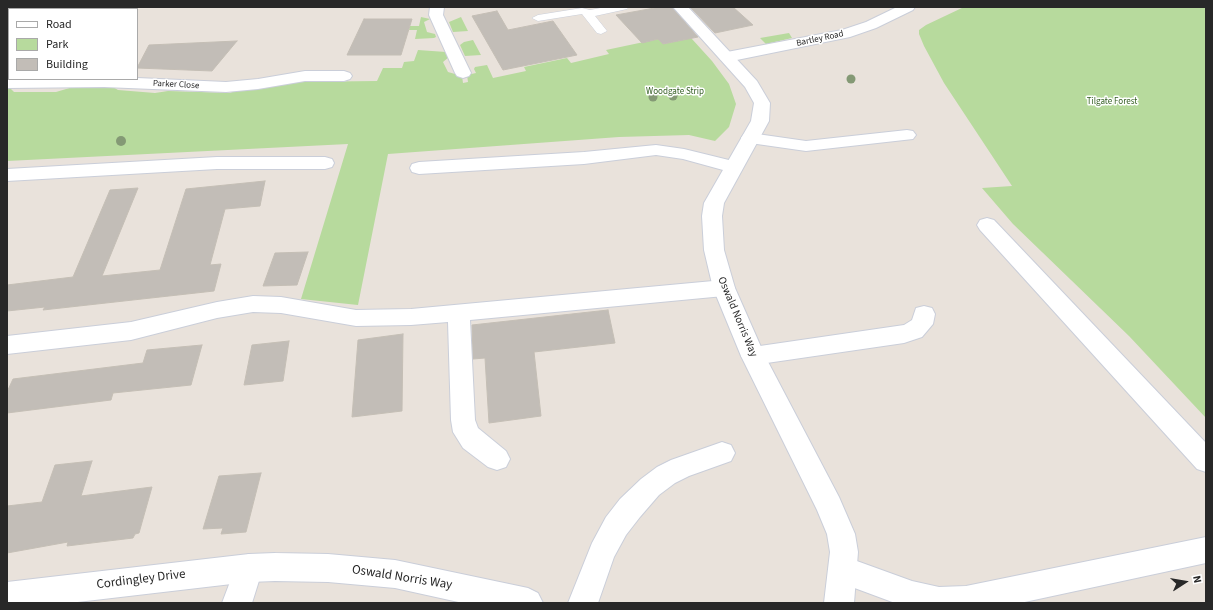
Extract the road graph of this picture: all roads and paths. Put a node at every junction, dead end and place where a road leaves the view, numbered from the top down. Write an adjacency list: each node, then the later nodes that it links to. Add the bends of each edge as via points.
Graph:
1 (437, 7): 9 (street, via 436,15)
2 (623, 7): 5 (lane)
3 (680, 7): 8 (street, Oswald Norris Way)
4 (908, 7): 8 (street, Bartley Road, via 845,34)
5 (587, 14): 6 (lane, via 575,11); 7 (lane)
6 (538, 18)
7 (601, 31)
8 (727, 57): 13 (street, Oswald Norris Way, via 757,92 762,103 760,121)
9 (463, 73)
10 (344, 76): 11 (street, Parker Close, via 306,76 226,87 104,82)
11 (7, 83)
12 (907, 135): 13 (street, via 806,146)
13 (750, 138): 15 (street, Oswald Norris Way)
14 (325, 163): 17 (street, via 217,163)
15 (734, 167): 16 (street, via 684,154 656,150 584,158); 19 (street, Oswald Norris Way, via 714,202 712,216 714,250)
16 (420, 168)
17 (7, 175)
18 (988, 225): 26 (street)
19 (724, 288): 20 (street); 23 (street, Oswald Norris Way)
20 (459, 313): 22 (street, via 356,318 281,305 253,304 131,331); 25 (street, via 463,420 466,432 472,440)
21 (924, 314): 23 (street, via 922,324 914,331 904,334)
22 (7, 345)
23 (753, 356): 29 (street, Oswald Norris Way, via 841,534)
24 (722, 453): 33 (street, via 680,468 666,476 650,487 630,508 616,526 602,552)
25 (497, 459)
26 (1206, 461)
27 (1206, 550): 29 (street, via 959,600 939,601 912,596)
28 (262, 567): 30 (street, Cordingley Drive); 31 (street); 32 (street, Oswald Norris Way, via 395,574)
29 (843, 570): 34 (street, Oswald Norris Way)
30 (7, 596)
31 (236, 603)
32 (528, 603)
33 (583, 603)
34 (838, 603)

